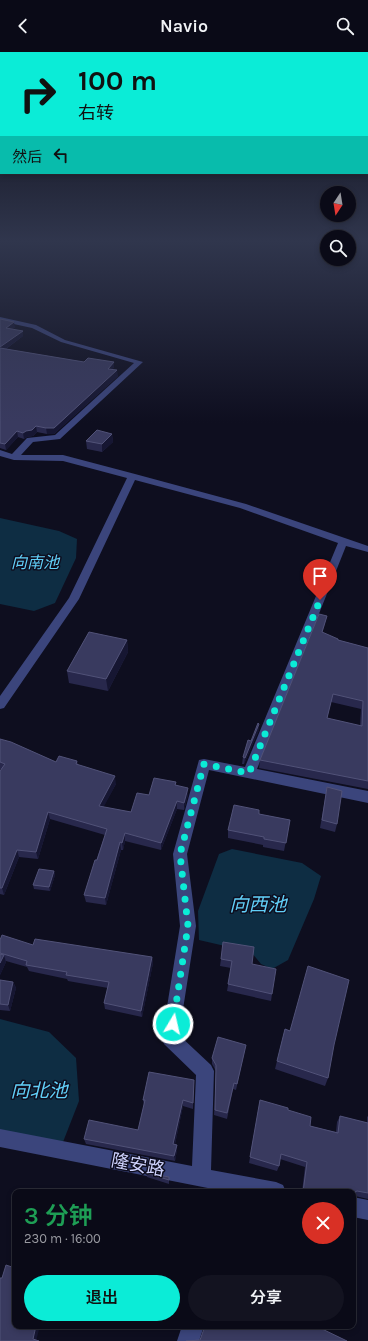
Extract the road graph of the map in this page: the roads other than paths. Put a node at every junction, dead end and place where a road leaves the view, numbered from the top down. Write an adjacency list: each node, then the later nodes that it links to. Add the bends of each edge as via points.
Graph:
1 (0, 319): 3 (street, via 34,326 63,341 139,362 57,437 30,440)
2 (0, 452): 3 (street)
3 (14, 457): 4 (street, via 63,458)
4 (132, 476): 5 (street, via 243,506); 7 (street, via 74,599)
5 (343, 542): 6 (street); 8 (street)
6 (368, 549)
7 (0, 705)
8 (249, 773): 9 (street); 11 (street, via 204,764 180,854 188,926 170,1038 205,1070)
9 (368, 797)
10 (0, 1138): 11 (street, 隆安路)
11 (201, 1177): 12 (street, 隆安路)
12 (237, 1188)
13 (356, 1208): 14 (street)
14 (368, 1210)
15 (192, 1329): 16 (street)
16 (188, 1341)

